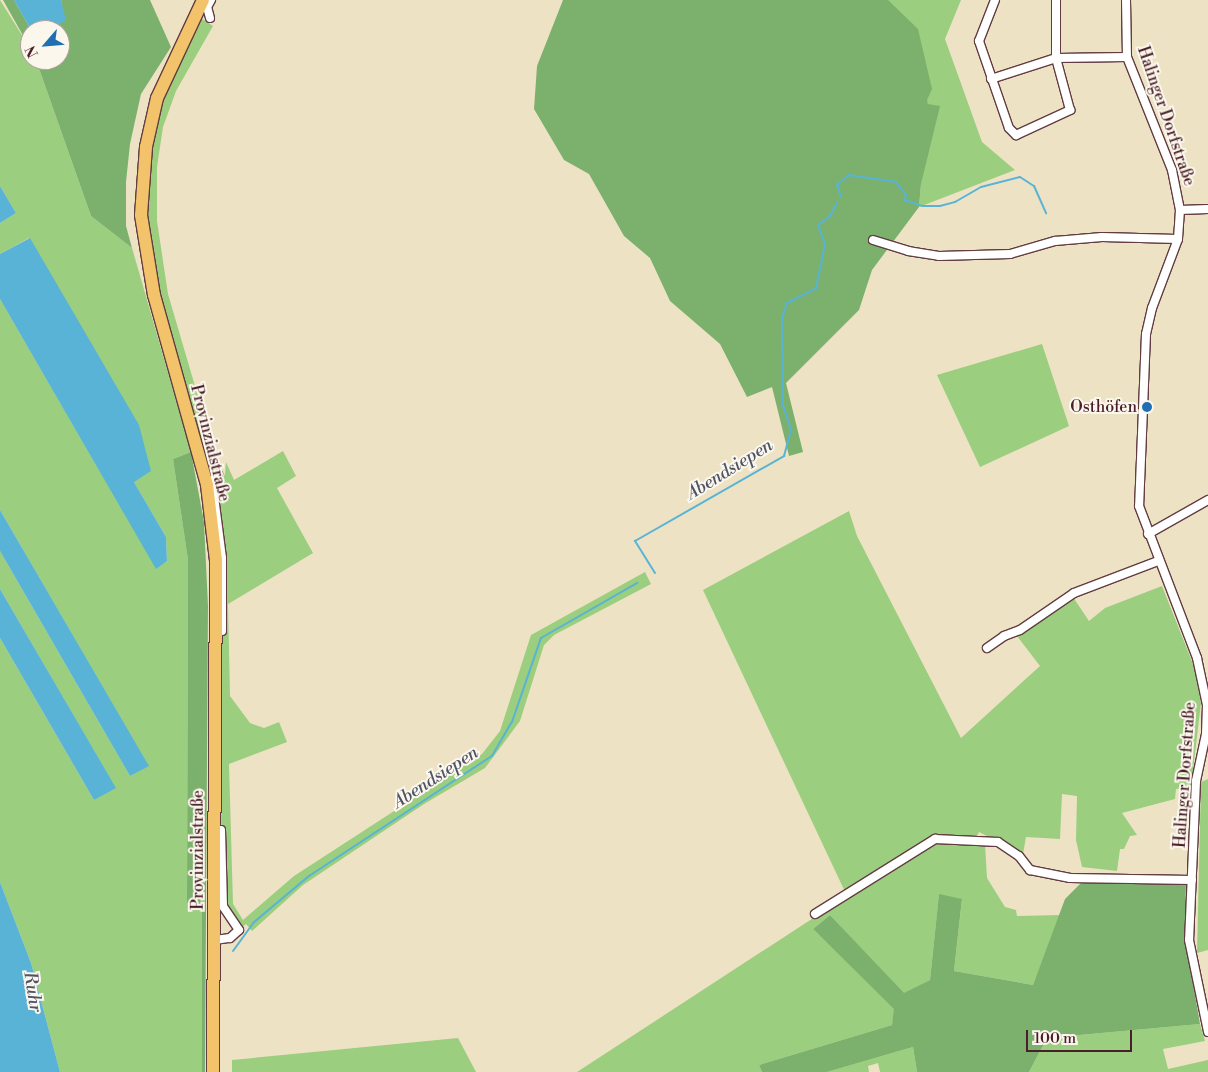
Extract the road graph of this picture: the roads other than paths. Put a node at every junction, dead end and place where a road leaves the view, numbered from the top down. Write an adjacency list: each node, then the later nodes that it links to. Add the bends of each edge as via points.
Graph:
1 (203, 0): 21 (main road, Provinzialstraße, via 157,98 146,147 142,215 154,295 204,477 212,520 216,607)
2 (211, 0): 6 (street, via 207,7)
3 (995, 0): 9 (street, via 979,41)
4 (1056, 0): 8 (street)
5 (1126, 0): 7 (street, Halinger Dorfstraße)
6 (210, 18)
7 (1127, 57): 8 (street); 11 (street, Halinger Dorfstraße, via 1172,170)
8 (1056, 58): 9 (street); 9 (street, via 1070,110 1018,134 1013,135 1009,128)
9 (992, 79)
10 (1208, 209): 11 (street)
11 (1180, 210): 12 (street, Halinger Dorfstraße)
12 (1178, 239): 13 (street, via 1083,239 1056,241 1010,254 939,256 908,252); 16 (street, Halinger Dorfstraße, via 1152,308 1146,334 1139,506)
13 (872, 240)
14 (218, 474): 21 (street, Provinzialstraße, via 212,481 222,573 222,898 223,906 239,930 230,938)
15 (1208, 500): 16 (street)
16 (1148, 534): 17 (street, Halinger Dorfstraße)
17 (1158, 561): 18 (street, via 1074,593); 19 (street, Halinger Dorfstraße, via 1197,658 1207,705 1206,734 1196,781)
18 (987, 648)
19 (1192, 880): 20 (street, via 1070,878 1030,870 1019,856 998,842 935,839); 22 (street, Halinger Dorfstraße, via 1189,940)
20 (815, 914)
21 (215, 940): 23 (main road, Provinzialstraße)
22 (1208, 1032)
23 (213, 1072)

